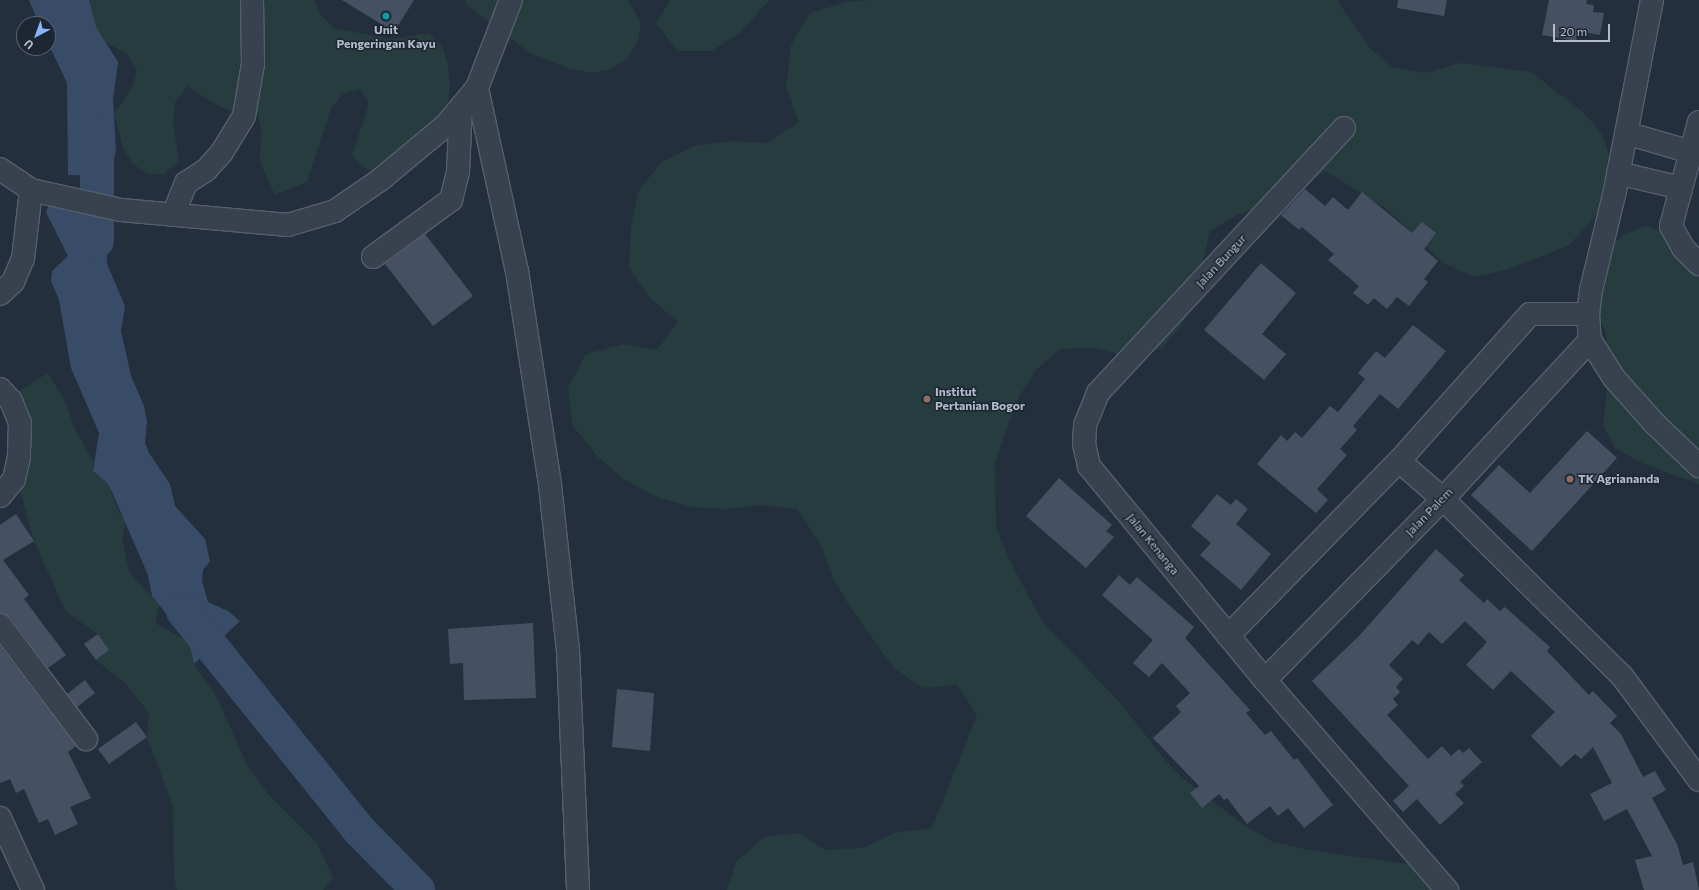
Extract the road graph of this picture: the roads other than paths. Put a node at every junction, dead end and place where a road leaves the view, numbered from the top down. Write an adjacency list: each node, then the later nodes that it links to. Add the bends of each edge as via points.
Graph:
1 (252, 0): 14 (street, via 253,64 244,116 222,152 206,170 186,182)
2 (511, 0): 4 (street)
3 (1652, 0): 8 (street)
4 (477, 88): 5 (street); 33 (street, via 517,271 550,485 568,650)
5 (461, 107): 14 (street, via 446,125 386,175 335,211 288,225); 15 (street, via 458,172 451,200)
6 (1699, 122): 9 (street)
7 (1344, 128): 21 (street, Jalan Bungur)
8 (1626, 133): 9 (street); 11 (street)
9 (1691, 152): 12 (street)
10 (0, 169): 13 (street)
11 (1618, 173): 12 (street); 18 (street, via 1591,290)
12 (1681, 188): 16 (street, via 1671,226 1683,248)
13 (40, 193): 14 (street, via 121,210); 17 (street, via 23,258 13,282)
14 (173, 216)
15 (373, 258)
16 (1699, 264)
17 (0, 294)
18 (1588, 314): 19 (street); 22 (street, via 1530,314)
19 (1590, 340): 23 (street, via 1614,378 1655,424); 25 (street, Jalan Palem)
20 (0, 389): 24 (street, via 11,401 20,423 19,457 14,479)
21 (1098, 393): 27 (street, Jalan Kenanga, via 1084,426 1084,444 1089,466)
22 (1399, 461): 25 (street); 27 (street)
23 (1699, 466)
24 (0, 496)
25 (1442, 499): 28 (street, Jalan Palem); 30 (street, via 1622,676)
26 (0, 625): 29 (street)
27 (1228, 636): 28 (street, Jalan Kenanga)
28 (1265, 680): 34 (street, Jalan Kenanga)
29 (86, 739)
30 (1699, 780)
31 (1, 825): 32 (street)
32 (34, 890)
33 (578, 890)
34 (1447, 890)

